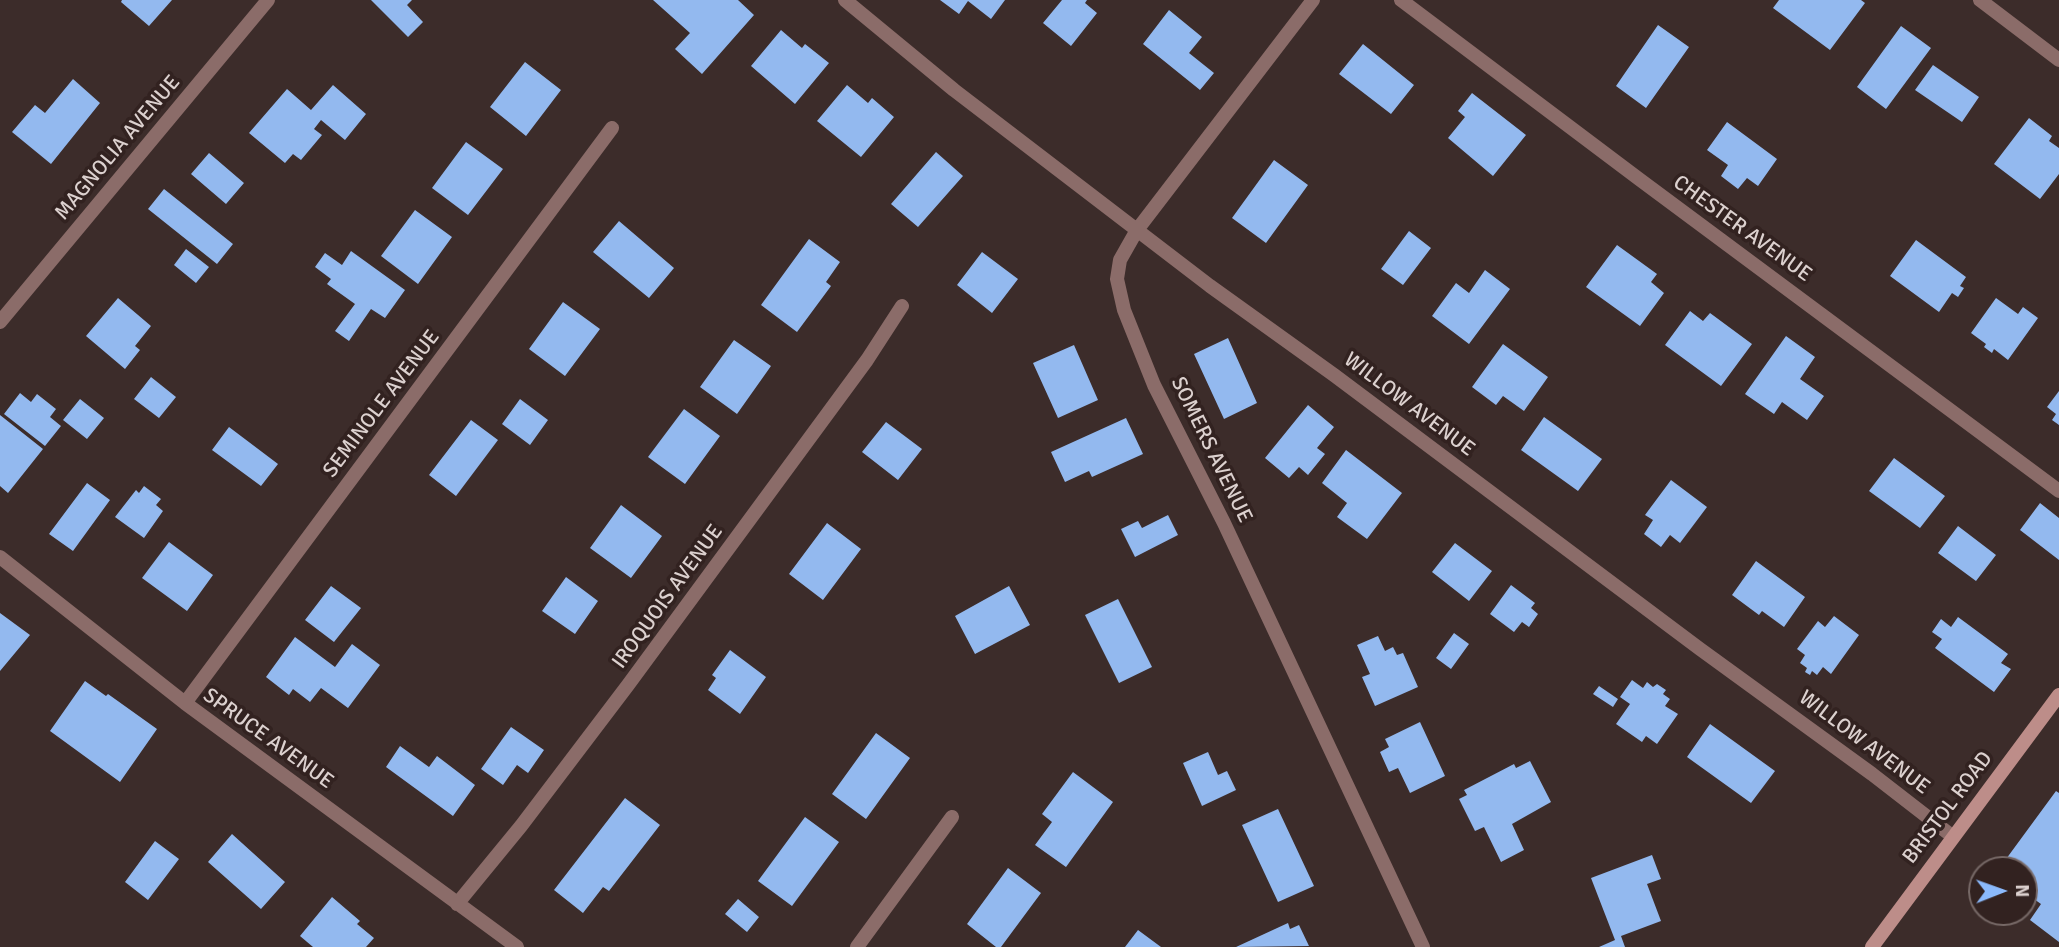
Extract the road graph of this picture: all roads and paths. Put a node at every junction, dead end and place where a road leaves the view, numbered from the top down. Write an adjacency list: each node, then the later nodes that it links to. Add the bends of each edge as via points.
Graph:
1 (268, 0): 10 (street, MAGNOLIA AVENUE)
2 (845, 0): 8 (street, WILLOW AVENUE)
3 (1313, 0): 8 (street, SOMERS AVENUE)
4 (1401, 0): 11 (street, CHESTER AVENUE)
5 (1980, 0): 6 (street)
6 (2059, 60)
7 (612, 128): 14 (street, SEMINOLE AVENUE)
8 (1138, 230): 16 (street, WILLOW AVENUE); 20 (street, SOMERS AVENUE, via 1120,260 1117,279 1124,310 1154,385 1224,523)
9 (902, 306): 17 (street, IROQUOIS AVENUE, via 628,685)
10 (0, 322)
11 (2059, 491)
12 (0, 557): 14 (street, SPRUCE AVENUE)
13 (2059, 695): 16 (main road, BRISTOL ROAD)
14 (184, 704): 17 (street, SPRUCE AVENUE)
15 (952, 817): 19 (street)
16 (1952, 836): 21 (main road, BRISTOL ROAD)
17 (457, 904): 18 (street, SPRUCE AVENUE)
18 (517, 947)
19 (857, 947)
20 (1423, 947)
21 (1872, 947)

